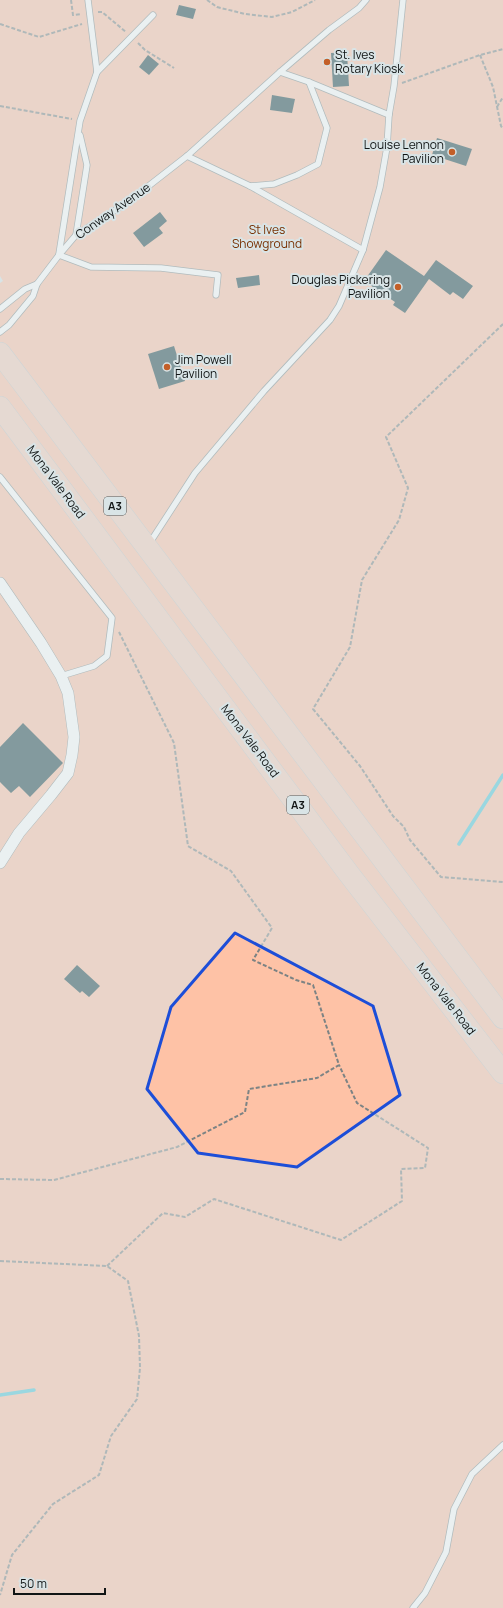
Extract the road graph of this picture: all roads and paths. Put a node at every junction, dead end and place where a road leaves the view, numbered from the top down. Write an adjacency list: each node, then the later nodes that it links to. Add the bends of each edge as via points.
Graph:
1 (71, 0): 7 (path, via 73,15)
2 (88, 0): 7 (lane, Conway Avenue)
3 (207, 0): 4 (path, via 217,7 272,18 292,12)
4 (315, 0)
5 (366, 0): 16 (lane, Conway Avenue)
6 (403, 0): 18 (lane)
7 (90, 13): 9 (lane, Conway Avenue); 11 (path, via 102,12)
8 (153, 15): 11 (lane)
9 (91, 22): 10 (path, via 39,37); 15 (lane, Conway Avenue)
10 (0, 24)
11 (132, 37): 14 (path, via 145,50); 15 (lane)
12 (503, 48): 13 (path)
13 (480, 55): 18 (path); 21 (path, via 493,87)
14 (174, 68)
15 (97, 72): 23 (lane, Conway Avenue)
16 (280, 72): 17 (lane); 26 (lane, Conway Avenue)
17 (309, 82): 22 (lane); 27 (lane, via 327,128 318,164 274,184)
18 (394, 86): 22 (lane)
19 (503, 97): 21 (path)
20 (0, 106): 23 (path)
21 (497, 108): 24 (path)
22 (389, 115): 29 (lane, via 380,187)
23 (80, 121): 25 (lane, Conway Avenue)
24 (503, 129)
25 (79, 131): 28 (lane, via 87,165); 30 (lane, Conway Avenue)
26 (187, 156): 27 (lane); 28 (lane, Conway Avenue, via 128,202)
27 (250, 186): 29 (lane)
28 (76, 235): 30 (lane, Conway Avenue)
29 (364, 250): 39 (lane, via 330,320 264,391 195,473)
30 (59, 255): 31 (lane); 32 (lane, via 91,267 161,268 218,275)
31 (37, 284): 33 (lane, via 25,289); 35 (lane, via 33,296)
32 (216, 295)
33 (0, 309)
34 (503, 324): 44 (path, via 386,437 408,488 399,520 362,580 350,647 313,709 360,766 393,816 404,827 410,840 441,877)
35 (0, 332)
36 (0, 353): 39 (highway, A3)
37 (0, 407): 47 (highway, Mona Vale Road / A3, via 344,867)
38 (0, 477): 41 (lane)
39 (147, 548): 45 (highway, A3)
40 (0, 583): 42 (street)
41 (112, 618): 42 (lane, via 107,656 94,666); 46 (path, via 174,743 188,846 231,871 272,928 253,960 313,985)
42 (60, 676): 43 (street, via 68,693 74,737 68,773 19,833)
43 (0, 863)
44 (503, 882)
45 (503, 1018)
46 (339, 1065): 48 (path, via 316,1078 249,1089 245,1112 177,1147 54,1180); 50 (path, via 357,1103 428,1148 426,1168 401,1169 402,1201 341,1240 214,1199 185,1217 163,1213)
47 (503, 1073)
48 (0, 1179)
49 (0, 1261): 50 (path)
50 (107, 1266): 52 (path, via 128,1281 139,1336 137,1400 111,1436 99,1475 53,1504 12,1555)
51 (503, 1445): 53 (lane, via 472,1474 454,1509 446,1552 425,1593)
52 (0, 1595)
53 (413, 1608)

